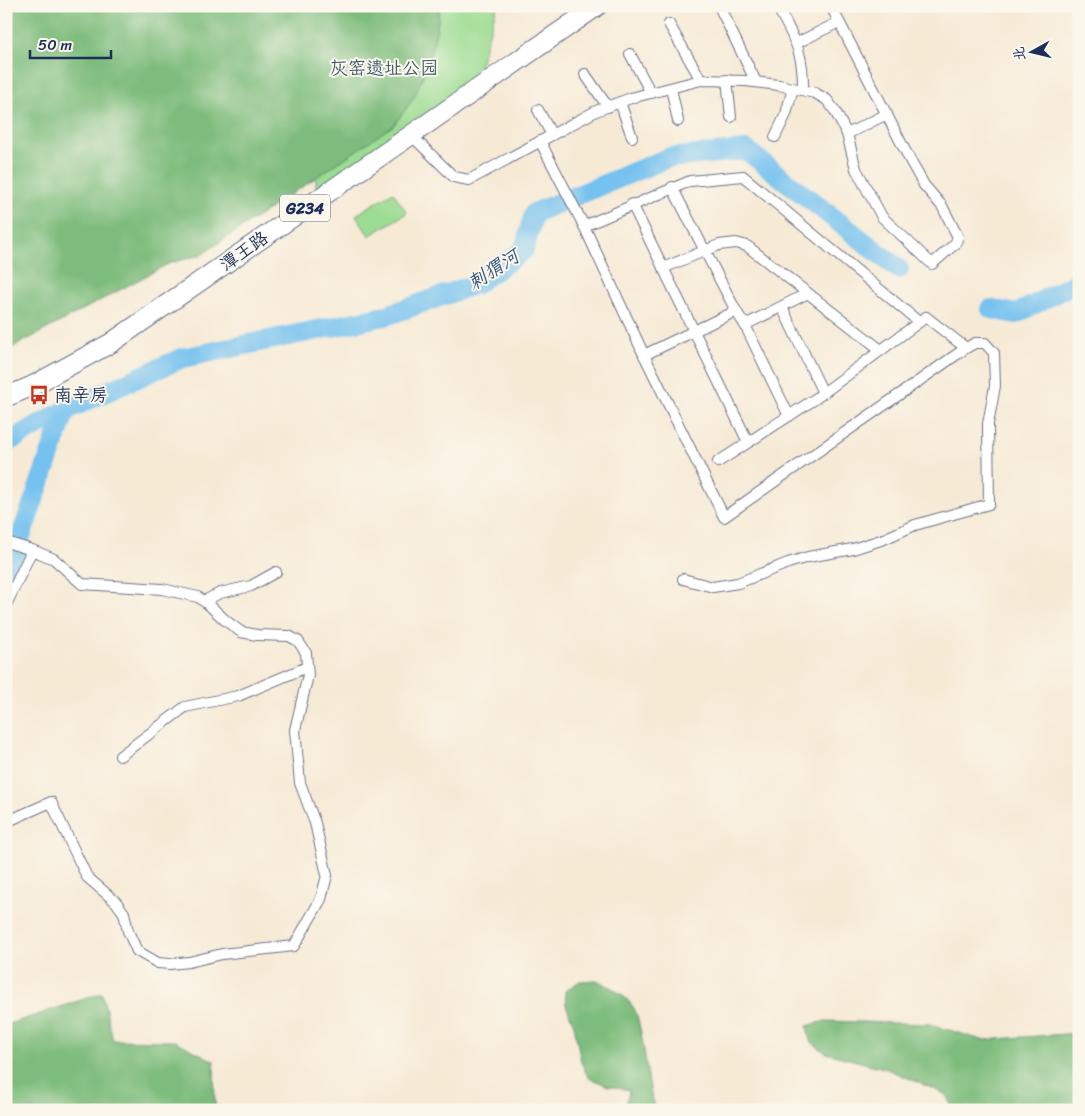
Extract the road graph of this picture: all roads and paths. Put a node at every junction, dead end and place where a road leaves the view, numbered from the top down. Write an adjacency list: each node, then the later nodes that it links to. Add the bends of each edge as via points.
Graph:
1 (597, 6): 23 (highway, 潭王路 / G234)
2 (718, 6): 12 (street)
3 (777, 6): 7 (street)
4 (831, 6): 5 (street)
5 (839, 22): 7 (street); 19 (street)
6 (670, 24): 10 (street)
7 (797, 43): 14 (street, via 804,68)
8 (630, 54): 15 (street)
9 (585, 74): 17 (street)
10 (701, 80): 11 (street); 13 (street)
11 (727, 80): 12 (street); 20 (street)
12 (756, 82): 14 (street)
13 (671, 88): 15 (street); 21 (street)
14 (798, 89): 22 (street, via 826,100 836,111); 26 (street)
15 (651, 93): 16 (street)
16 (620, 102): 17 (street); 25 (street)
17 (608, 107): 24 (street)
18 (538, 110): 24 (street)
19 (886, 114): 22 (street); 22 (street, via 924,185 942,206 958,237 932,264 882,217 856,169)
20 (731, 117)
21 (678, 121)
22 (847, 134)
23 (411, 135): 27 (street, via 454,177 469,180); 43 (highway, 潭王路 / G234, via 111,343)
24 (552, 135): 27 (street)
25 (632, 137)
26 (775, 137)
27 (540, 141): 30 (street)
28 (672, 187): 29 (street); 31 (street); 36 (street, via 690,181 744,176)
29 (632, 204): 30 (street); 32 (street)
30 (584, 226): 41 (street)
31 (705, 251): 32 (street); 33 (street, via 719,245 736,243 747,246); 35 (street)
32 (663, 268): 38 (street)
33 (808, 293): 34 (street); 40 (street)
34 (782, 307): 37 (street); 42 (street)
35 (736, 311): 37 (street); 38 (street)
36 (919, 322): 39 (street, via 926,316); 40 (street)
37 (745, 325): 44 (street)
38 (694, 331): 41 (street); 45 (street)
39 (966, 348): 41 (street, via 724,517); 50 (street, via 975,343 985,343 994,353 995,386 988,424 989,504 916,525 852,549 808,556 738,583 713,586)
40 (881, 350): 42 (street)
41 (644, 355)
42 (823, 393): 44 (street)
43 (6, 397)
44 (789, 416): 45 (street)
45 (748, 442): 46 (street)
46 (718, 462)
47 (6, 542): 48 (street)
48 (32, 550): 51 (street, via 54,559 82,584 162,590); 52 (street)
49 (276, 572): 51 (street, via 251,586 220,593)
50 (683, 579)
51 (204, 601): 53 (street, via 241,632 289,636 298,641 306,653)
52 (6, 605)
53 (307, 667): 54 (street, via 238,696 184,707); 55 (street, via 295,730 300,783 316,823 327,875 321,899 294,946 222,954 189,962 158,963 137,952 124,913 88,877 51,802)
54 (120, 756)
55 (6, 822)

